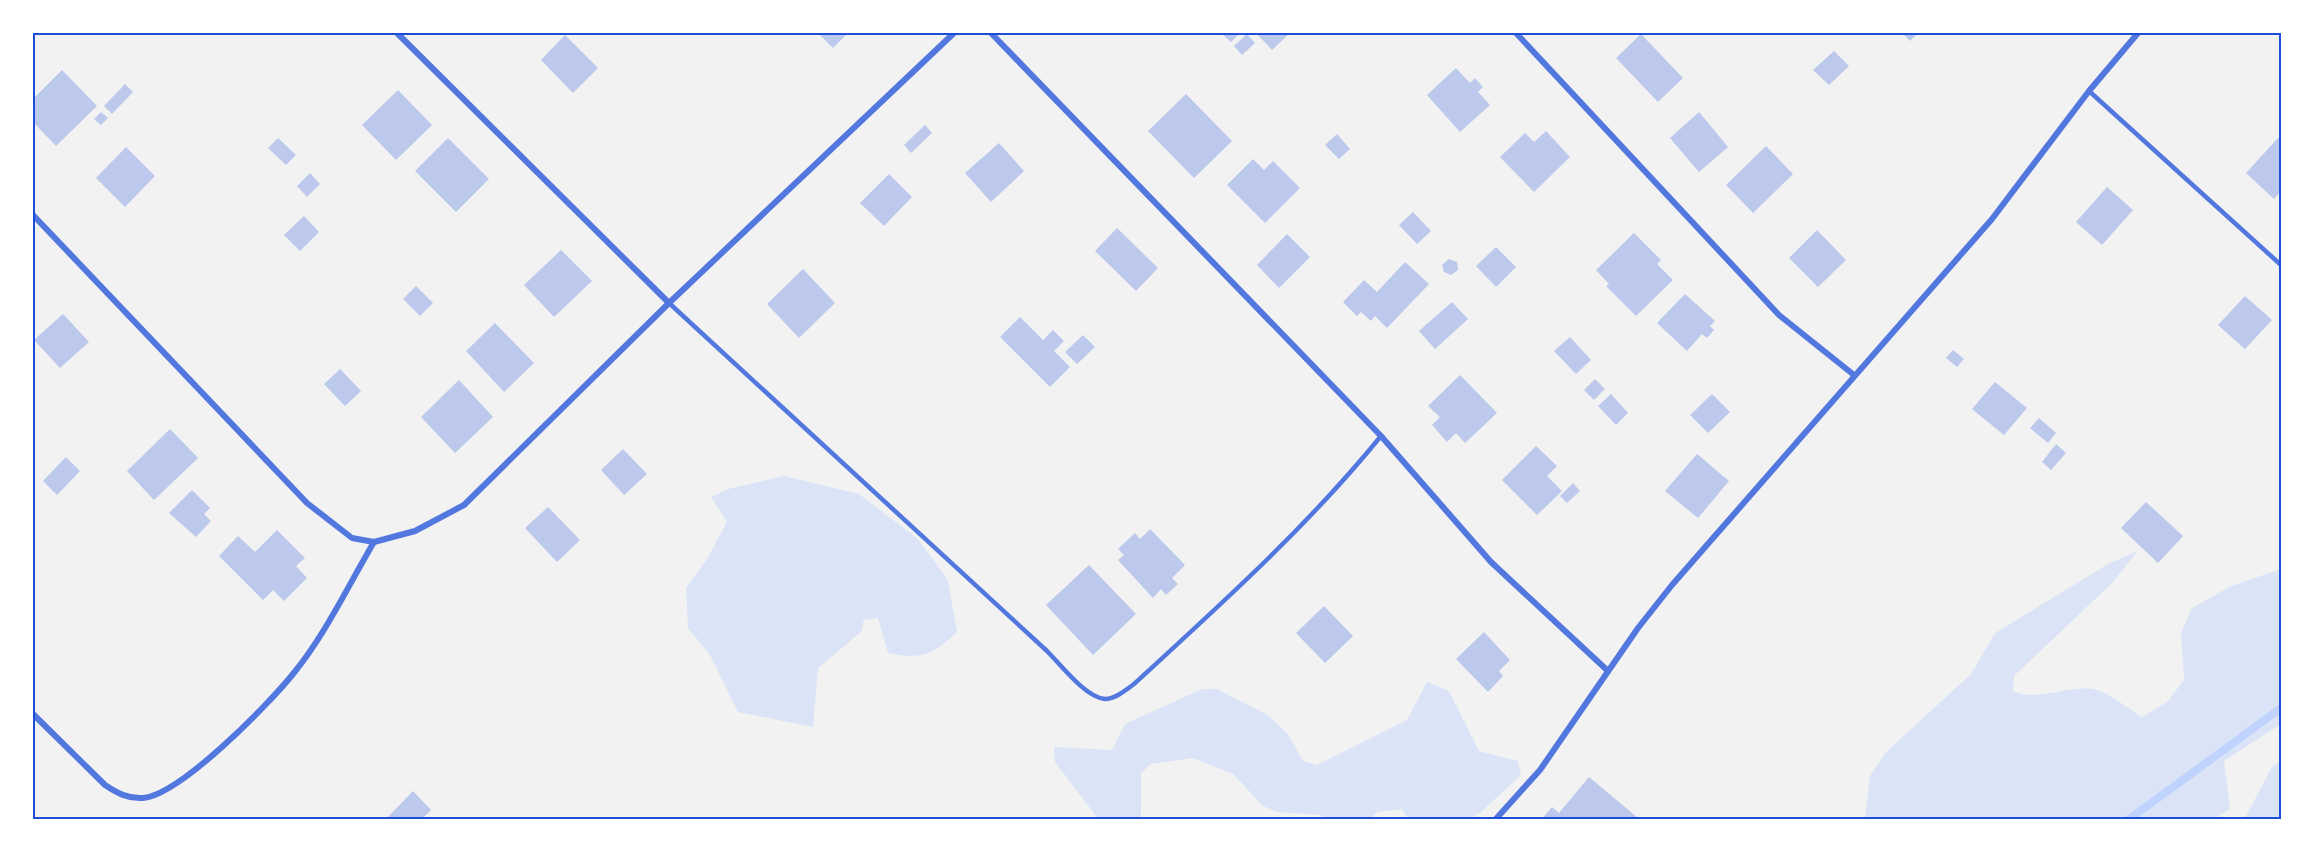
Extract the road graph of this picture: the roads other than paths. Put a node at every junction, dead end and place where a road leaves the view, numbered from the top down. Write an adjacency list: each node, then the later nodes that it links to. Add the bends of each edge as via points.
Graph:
1 (398, 33): 9 (street)
2 (954, 33): 9 (street)
3 (991, 33): 11 (street)
4 (1516, 33): 10 (street, via 1779,315)
5 (2138, 33): 6 (street)
6 (2089, 91): 8 (lane); 10 (street, via 1992,219)
7 (33, 215): 12 (street, via 307,503 351,538)
8 (2281, 265)
9 (669, 303): 11 (lane, via 1083,688 1106,699 1134,684 1250,576 1317,510); 12 (street, via 464,505 415,531)
10 (1854, 375): 13 (street, via 1679,577)
11 (1381, 436): 13 (street, via 1491,562)
12 (374, 542): 14 (street, via 293,674 206,762 158,795 144,798 118,793)
13 (1608, 670): 15 (street, via 1540,770)
14 (33, 714)
15 (1495, 820)

